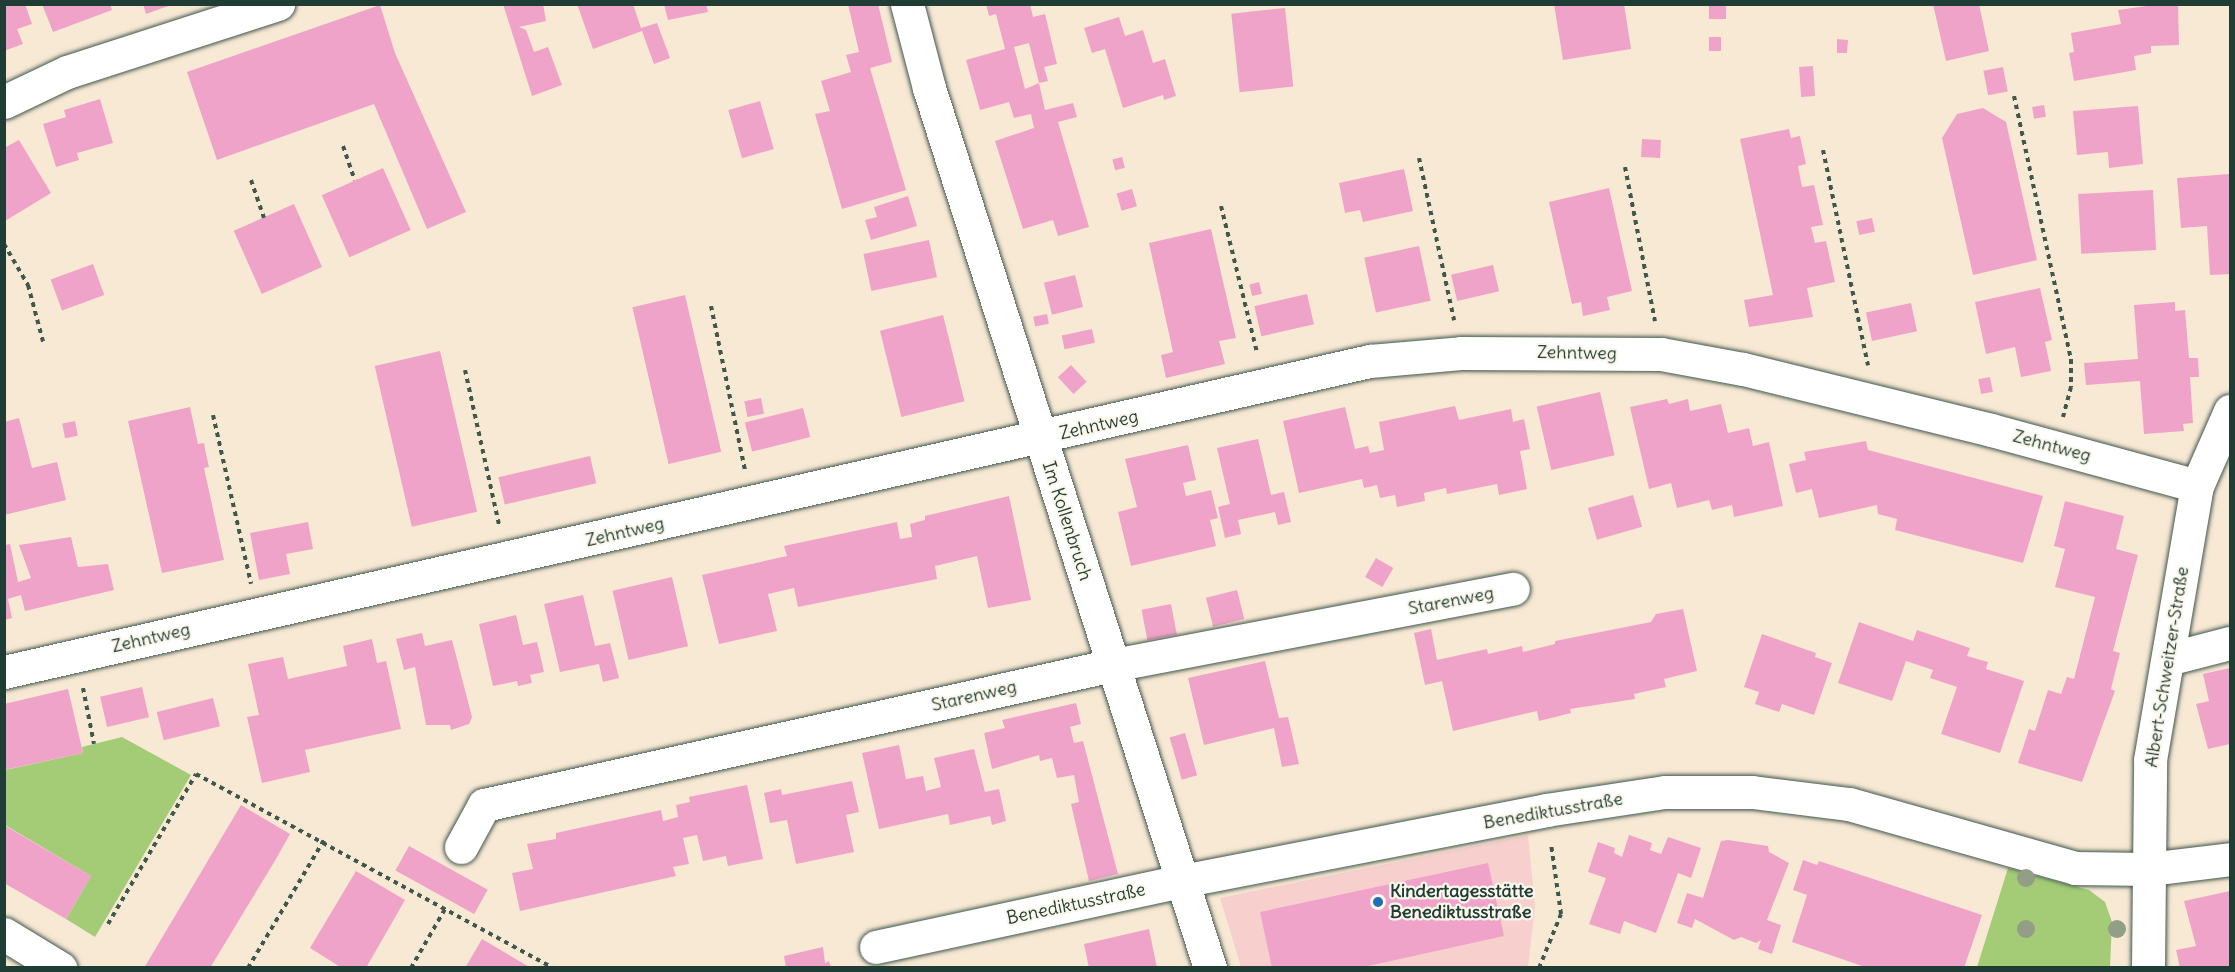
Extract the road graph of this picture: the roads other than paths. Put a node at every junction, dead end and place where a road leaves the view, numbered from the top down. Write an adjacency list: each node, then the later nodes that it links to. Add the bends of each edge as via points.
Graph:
1 (278, 4): 3 (street, via 67,72)
2 (907, 4): 5 (street, Im Kollenbruch, via 929,88)
3 (4, 102)
4 (2230, 411): 6 (street, Albert-Schweitzer-Straße)
5 (1041, 439): 6 (street, Zehntweg, via 1370,361 1461,353 1661,354 1875,401); 10 (street, Im Kollenbruch); 11 (street, Zehntweg)
6 (2197, 486): 9 (street, Albert-Schweitzer-Straße)
7 (1513, 589): 10 (street, Starenweg)
8 (2230, 643): 9 (street)
9 (2168, 658): 14 (street, Albert-Schweitzer-Straße, via 2150,760)
10 (1113, 665): 12 (street, Starenweg, via 484,805); 15 (street, Im Kollenbruch)
11 (4, 672)
12 (461, 846)
13 (2230, 859): 14 (street, Benediktusstraße)
14 (2149, 869): 15 (street, Benediktusstraße, via 2075,868 1849,804 1752,792 1665,792 1546,810); 20 (street, Albert-Schweitzer-Straße)
15 (1182, 881): 17 (street, Benediktusstraße); 19 (street, Im Kollenbruch)
16 (4, 934): 18 (street)
17 (876, 947)
18 (60, 968)
19 (1210, 968)
20 (2148, 968)

